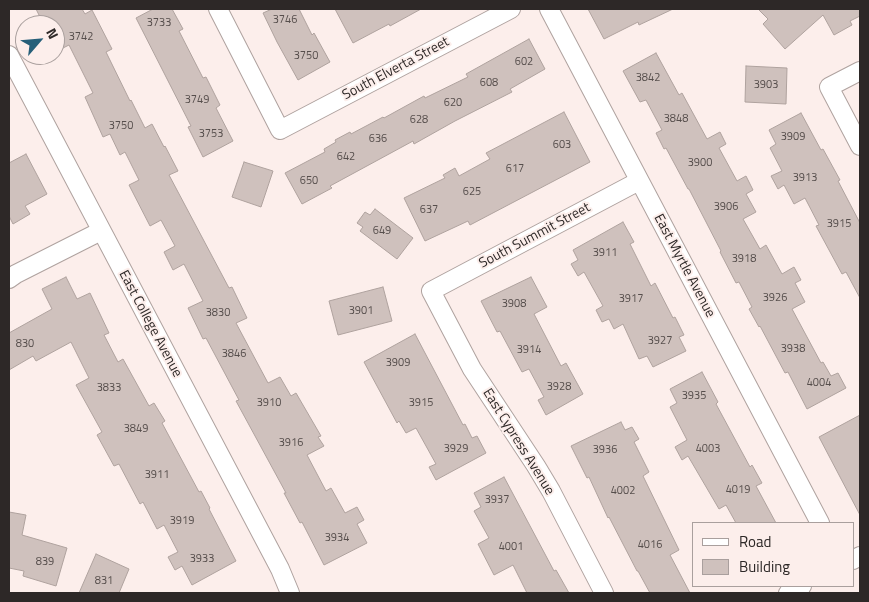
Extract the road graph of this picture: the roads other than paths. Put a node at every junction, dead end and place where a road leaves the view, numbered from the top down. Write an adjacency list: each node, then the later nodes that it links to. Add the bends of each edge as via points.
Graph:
1 (218, 9): 2 (street, South Elverta Street, via 280,130)
2 (511, 9)
3 (549, 9): 7 (street, East Myrtle Avenue)
4 (9, 55): 8 (street, East College Avenue)
5 (860, 71): 6 (street, via 829,87)
6 (860, 146)
7 (639, 181): 10 (street, South Summit Street); 11 (street, East Myrtle Avenue)
8 (101, 231): 9 (street); 13 (street, East College Avenue)
9 (9, 279)
10 (431, 291): 14 (street, East Cypress Avenue, via 472,369 551,492)
11 (819, 522)
12 (800, 587): 15 (street)
13 (290, 593)
14 (604, 593)
15 (788, 593)

